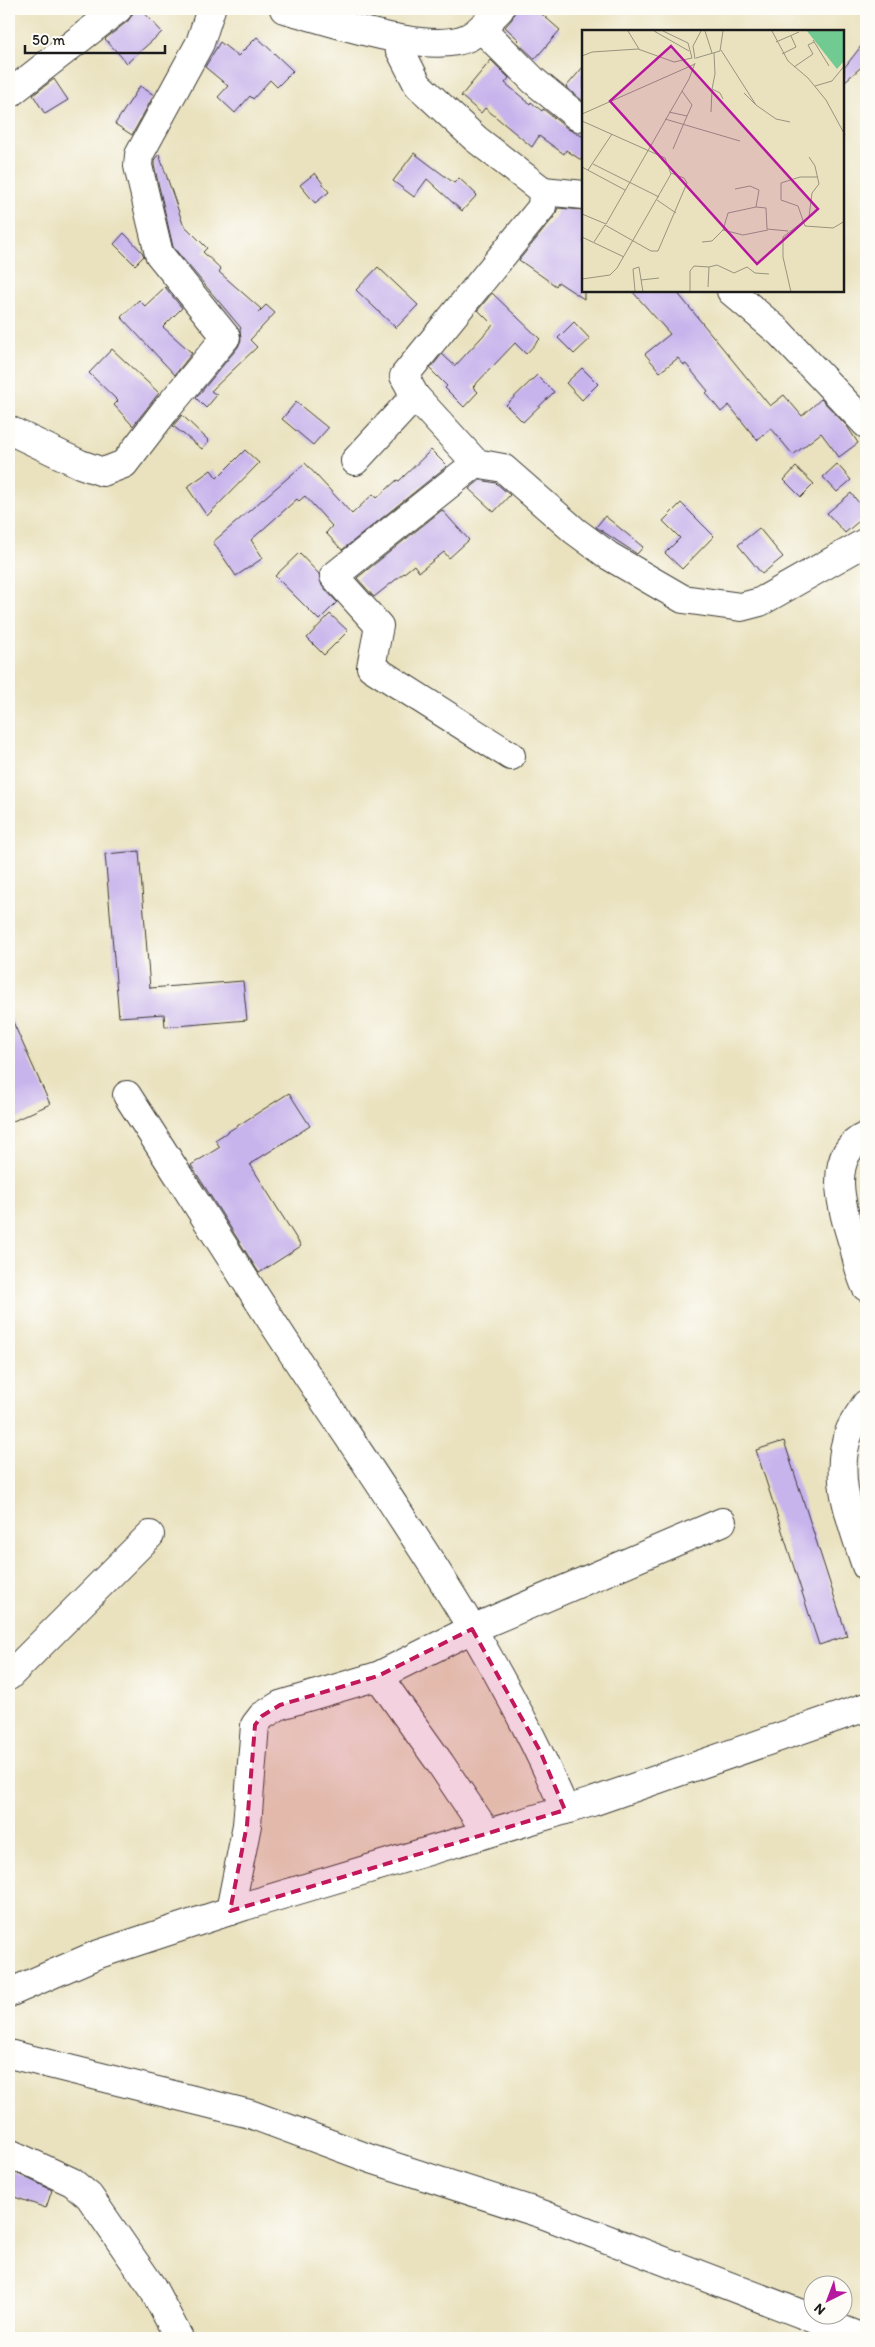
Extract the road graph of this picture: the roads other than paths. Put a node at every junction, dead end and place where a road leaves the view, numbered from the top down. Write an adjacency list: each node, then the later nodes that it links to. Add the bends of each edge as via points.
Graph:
1 (118, 9): 7 (street)
2 (212, 9): 14 (street, via 200,43 139,155 138,166 159,254 226,337 124,464 104,472)
3 (284, 9): 6 (street)
4 (500, 9): 5 (street)
5 (481, 28): 6 (street, via 470,37 446,44); 8 (street, via 534,81)
6 (394, 38): 9 (street, via 418,85 476,139)
7 (9, 94)
8 (578, 117)
9 (543, 191): 10 (street); 12 (street, via 542,207 404,376)
10 (582, 195)
11 (732, 292): 13 (street, via 779,332)
12 (416, 396): 15 (street); 16 (street)
13 (866, 424)
14 (9, 430)
15 (356, 461)
16 (476, 462): 17 (street, via 503,468 609,556 683,599 741,607 760,602); 18 (street, via 334,576 379,626 371,668)
17 (866, 542)
18 (511, 756)
19 (127, 1095): 26 (street, via 307,1375 392,1500)
20 (866, 1136): 21 (street, via 854,1142 842,1162 841,1204)
21 (866, 1287)
22 (866, 1404): 25 (street, via 850,1430 842,1459 845,1503)
23 (722, 1522): 26 (street)
24 (150, 1535): 27 (street)
25 (866, 1566)
26 (472, 1629): 28 (street); 30 (street, via 540,1751)
27 (9, 1676)
28 (378, 1676): 31 (street); 32 (street, via 280,1705 262,1716 255,1726 247,1825)
29 (866, 1708): 30 (street)
30 (565, 1810): 31 (street)
31 (488, 1833): 32 (street)
32 (230, 1911): 33 (street, via 96,1955)
33 (9, 1993)
34 (9, 2054): 37 (street, via 250,2114 542,2214)
35 (9, 2153): 36 (street, via 72,2182 90,2196 152,2287)
36 (179, 2338)
37 (864, 2338)

